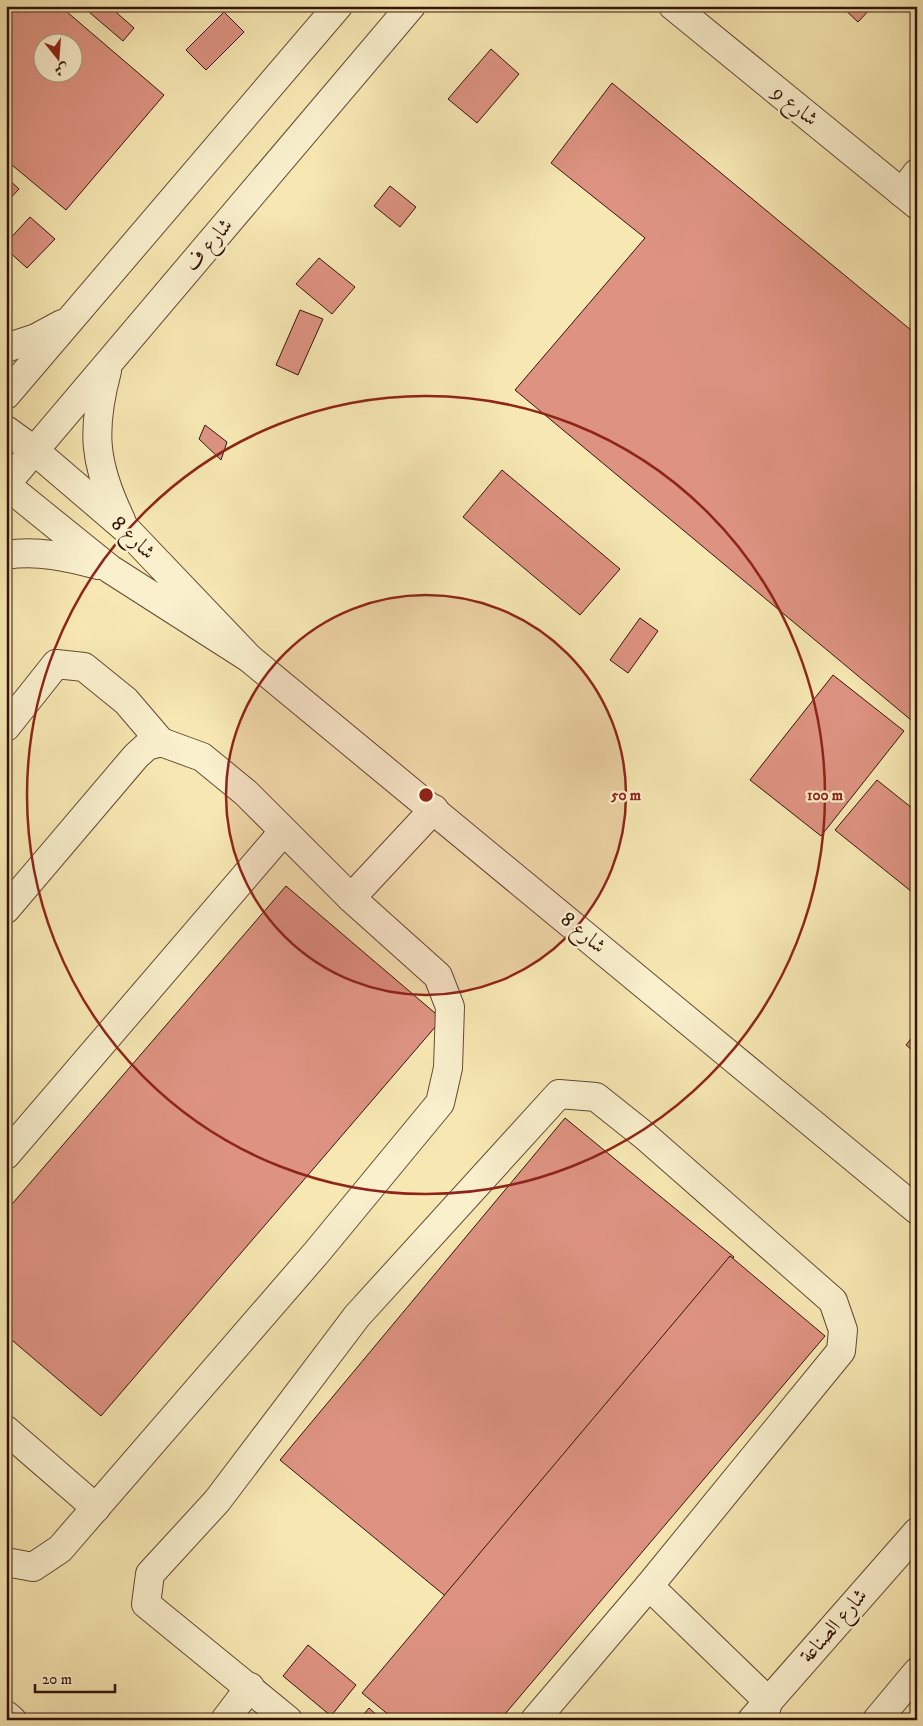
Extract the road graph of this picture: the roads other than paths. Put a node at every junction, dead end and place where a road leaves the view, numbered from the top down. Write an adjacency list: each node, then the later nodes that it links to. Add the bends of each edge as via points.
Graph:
1 (338, 6): 5 (street)
2 (411, 6): 7 (street, شارع ف)
3 (673, 6): 4 (street, شارع 9)
4 (912, 190)
5 (76, 316): 6 (street, via 36,338); 8 (street)
6 (6, 348)
7 (109, 364): 10 (street, شارع ف); 12 (street, via 98,405 97,448 106,489)
8 (6, 395)
9 (6, 430): 10 (street, شارع 8)
10 (35, 451): 11 (street, شارع ف); 12 (street, شارع 8)
11 (6, 485): 14 (street, شارع 8)
12 (125, 528): 15 (street, شارع 8)
13 (6, 555): 14 (street, via 65,556)
14 (110, 569): 15 (street, شارع 8)
15 (249, 658): 18 (street, شارع 8)
16 (6, 727): 17 (street, via 56,664 84,667 126,701)
17 (161, 742): 19 (street, via 202,757 246,793); 21 (street, via 147,746 136,756)
18 (434, 809): 20 (street); 23 (street, شارع 8)
19 (283, 832): 20 (street); 22 (street)
20 (351, 898): 25 (street, via 438,976 450,1007 448,1068 440,1103 317,1252)
21 (6, 910)
22 (6, 1154)
23 (917, 1210)
24 (6, 1430): 25 (street)
25 (96, 1508): 27 (street, via 60,1549 33,1567)
26 (917, 1532): 32 (street, شارع الصناعة)
27 (6, 1562)
28 (649, 1586): 30 (street, via 841,1352 842,1330 833,1301 645,1136 596,1096 559,1094 357,1316 216,1501 150,1574 146,1604); 32 (street); 36 (street)
29 (917, 1672): 37 (street)
30 (250, 1687): 34 (street); 35 (street)
31 (6, 1714): 33 (street)
32 (761, 1714)
33 (12, 1720)
34 (225, 1720)
35 (288, 1720)
36 (535, 1720)
37 (877, 1720)

